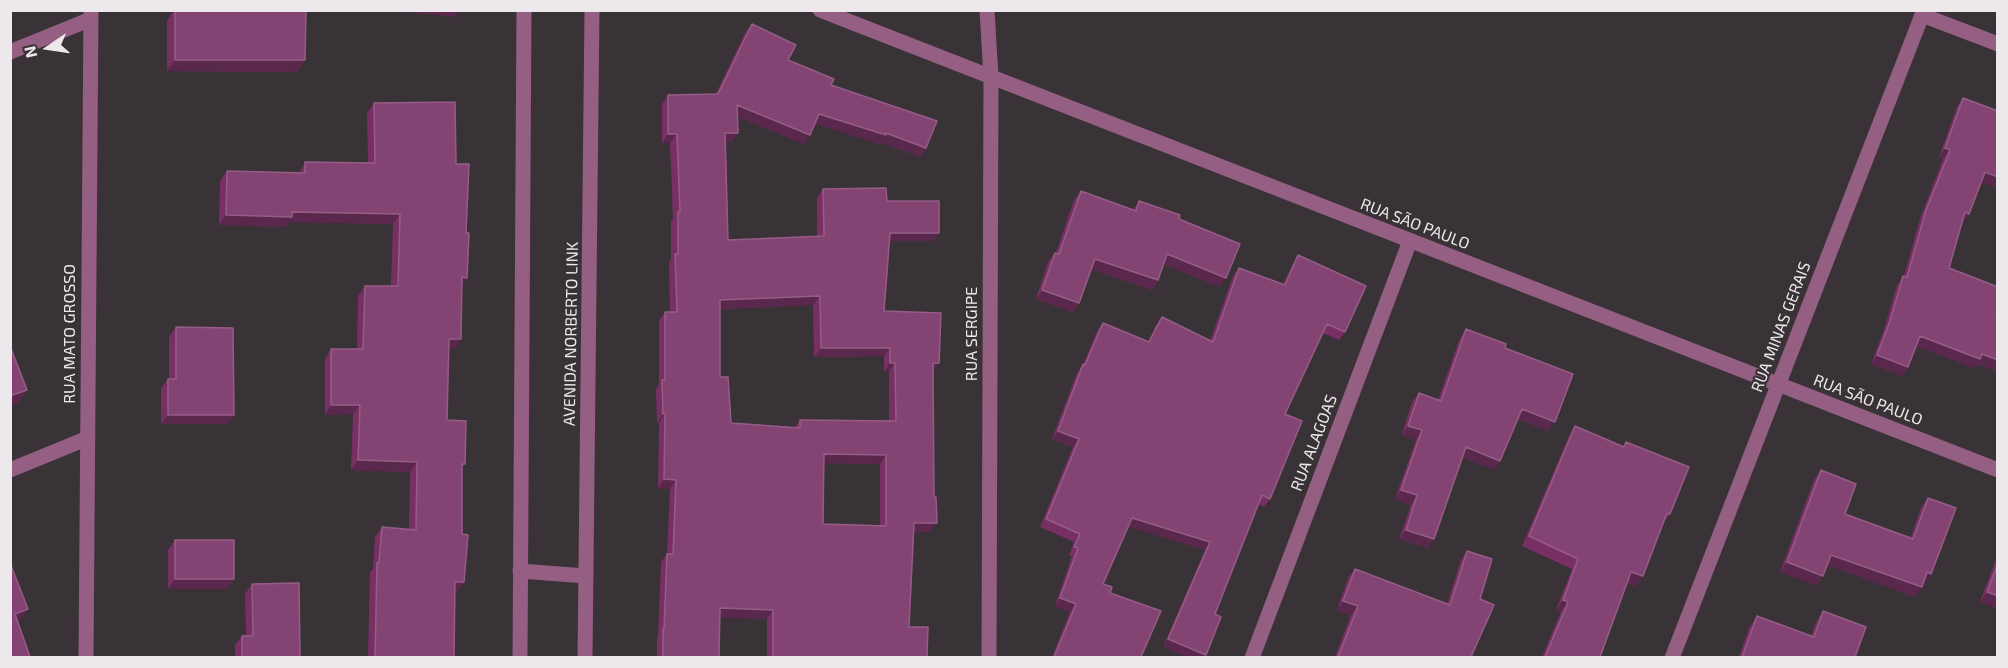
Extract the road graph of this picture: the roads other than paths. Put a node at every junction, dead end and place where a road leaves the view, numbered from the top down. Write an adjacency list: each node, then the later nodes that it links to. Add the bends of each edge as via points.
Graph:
1 (524, 10): 15 (street)
2 (592, 10): 16 (street, AVENIDA NORBERTO LINK)
3 (820, 10): 9 (street, RUA SÃO PAULO)
4 (987, 10): 9 (street, RUA SERGIPE)
5 (1923, 13): 7 (street); 11 (street, RUA MINAS GERAIS)
6 (91, 15): 8 (street); 12 (street, RUA MATO GROSSO)
7 (1998, 44)
8 (10, 52)
9 (991, 76): 10 (street, RUA SÃO PAULO); 20 (street, RUA SERGIPE)
10 (1410, 241): 11 (street, RUA SÃO PAULO); 21 (street, RUA ALAGOAS)
11 (1778, 385): 14 (street, RUA SÃO PAULO); 22 (street, RUA MINAS GERAIS)
12 (88, 438): 13 (street); 17 (street, RUA MATO GROSSO)
13 (10, 470)
14 (1998, 470)
15 (520, 571): 16 (street); 18 (street)
16 (586, 576): 19 (street, AVENIDA NORBERTO LINK)
17 (86, 657)
18 (520, 657)
19 (585, 657)
20 (989, 657)
21 (1252, 657)
22 (1672, 657)

